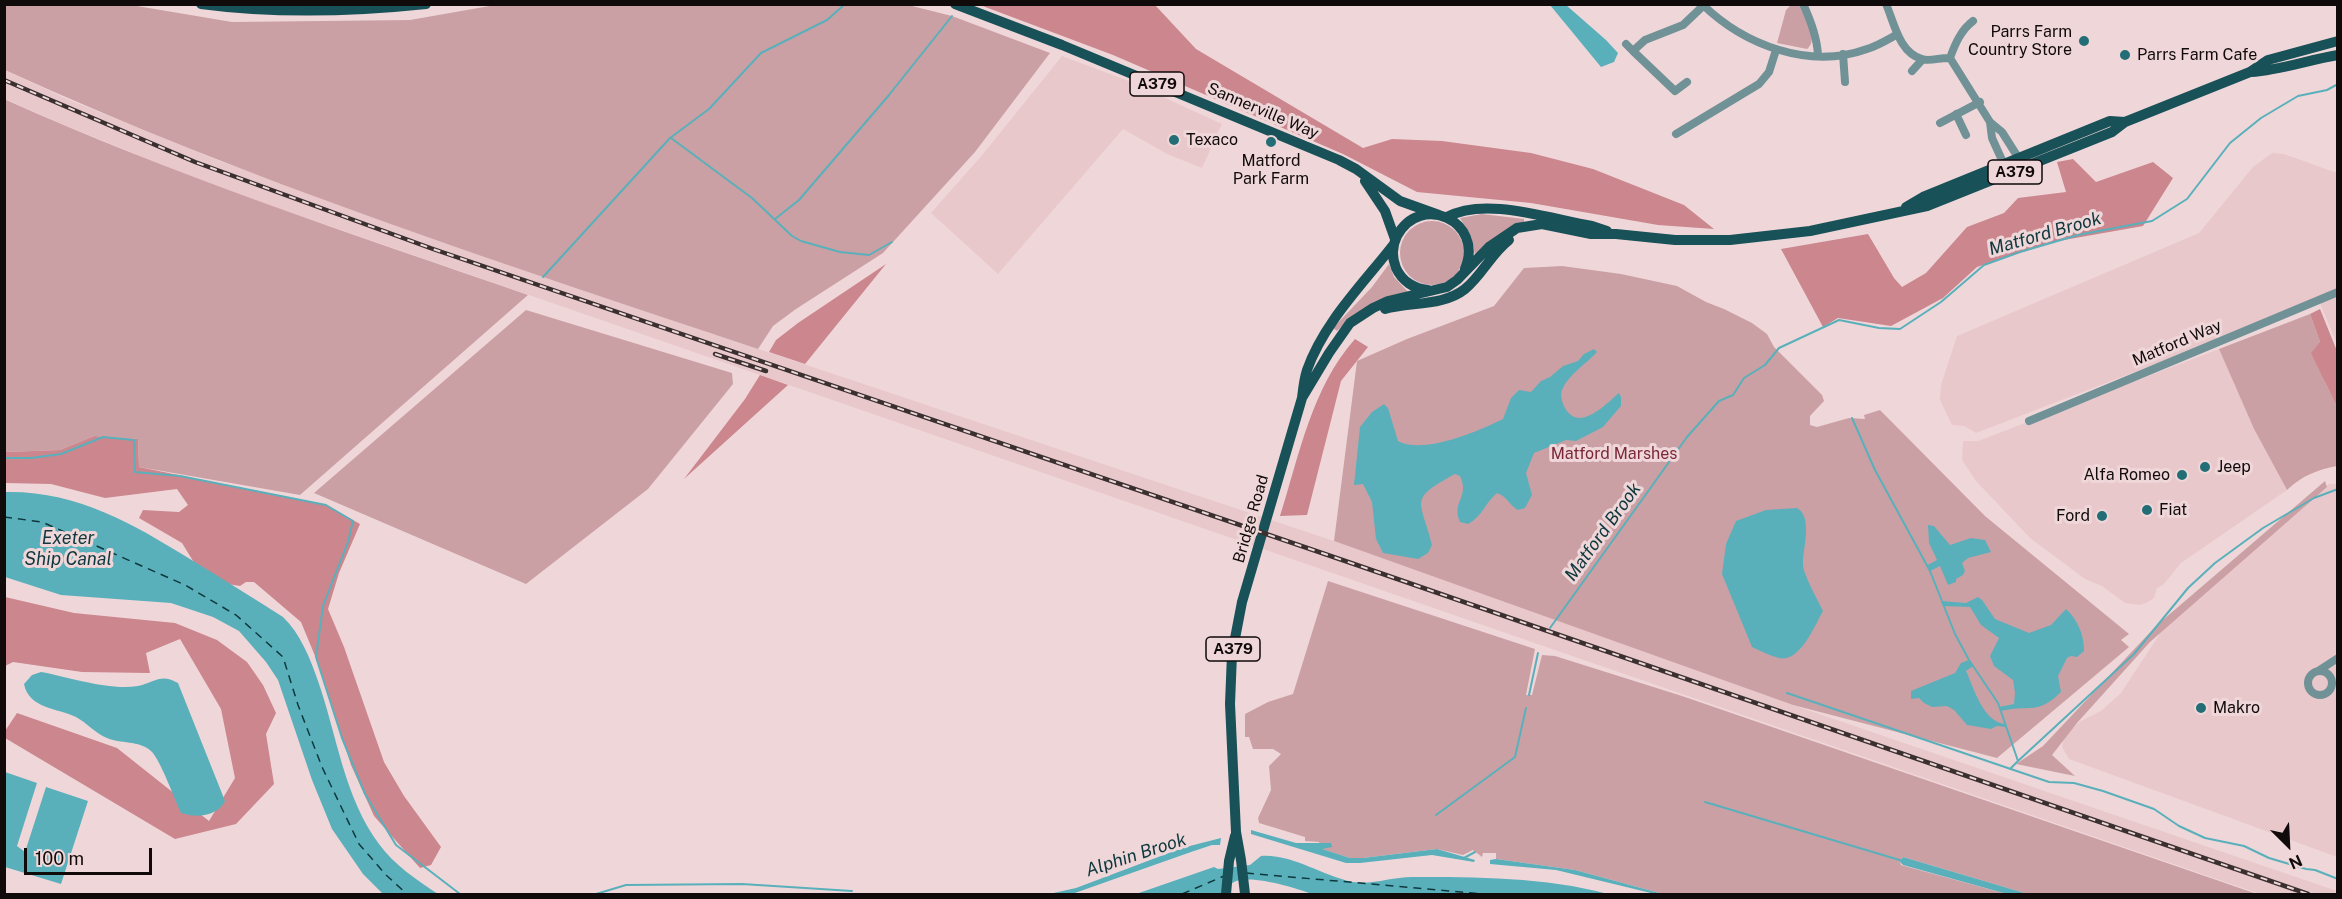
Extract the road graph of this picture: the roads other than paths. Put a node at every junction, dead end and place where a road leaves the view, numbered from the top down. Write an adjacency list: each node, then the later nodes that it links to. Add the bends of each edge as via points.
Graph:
1 (201, 4): 2 (main road, via 321,12)
2 (426, 4)
3 (955, 4): 29 (main road, Sannerville Way / A379, via 1254,123)
4 (1803, 4): 14 (street)
5 (1886, 4): 8 (street)
6 (1702, 5): 11 (street, via 1744,36); 12 (street, via 1683,25 1645,40)
7 (1973, 21): 16 (street, via 1954,45)
8 (1896, 35): 13 (street, via 1866,50); 17 (street)
9 (2337, 41): 19 (main road, A379, via 2268,60)
10 (1626, 44): 12 (street)
11 (1776, 50): 14 (street); 26 (street, via 1769,72 1759,84)
12 (1633, 51): 20 (street, via 1675,91)
13 (1843, 54): 14 (street); 21 (street)
14 (1818, 55)
15 (2337, 55): 19 (main road, A379, via 2271,71)
16 (1950, 58): 17 (street); 22 (street)
17 (1923, 60): 18 (street)
18 (1912, 72)
19 (2250, 72): 28 (main road, A379, via 2125,122 2110,121)
20 (1687, 82)
21 (1845, 82)
22 (1980, 102): 23 (street); 24 (street)
23 (1956, 114): 25 (street); 27 (street)
24 (1990, 122): 28 (street, via 2002,132); 30 (street, via 1992,138)
25 (1940, 123)
26 (1676, 134)
27 (1966, 135)
28 (2021, 163): 30 (main road, A379)
29 (1356, 169): 31 (main road, Sannerville Way / A379, via 1400,201); 34 (main road, Sannerville Way / A379, via 1380,202)
30 (2006, 170): 33 (main road, A379, via 1923,197 1899,211 1841,226 1748,239 1675,240)
31 (1443, 216): 33 (main road, A379, via 1468,209 1492,209 1592,226); 34 (main road, A379, via 1415,218); 35 (main road, A379, via 1461,228 1468,242)
32 (1564, 229): 33 (main road, A379); 35 (main road, A379, via 1542,224 1517,228 1489,247); 38 (main road, A379, via 1516,235 1494,253 1458,294 1384,310)
33 (1616, 234)
34 (1394, 241): 36 (main road, A379, via 1395,266 1403,279 1417,288); 39 (main road, Bridge Road / A379, via 1325,331 1306,373)
35 (1464, 272): 36 (main road, A379, via 1447,287)
36 (1435, 290): 38 (main road, A379, via 1373,308 1350,323)
37 (2337, 292): 40 (street, Matford Way)
38 (1340, 338): 39 (main road, A379)
39 (1302, 398): 44 (main road, Bridge Road / A379, via 1242,602 1232,654 1230,704)
40 (2029, 422)
41 (2337, 658): 42 (street); 43 (street)
42 (2318, 671): 43 (street, via 2326,673); 43 (street, via 2309,677 2308,687 2315,694)
43 (2334, 686)
44 (1236, 832): 45 (main road, Bridge Road / A379); 46 (main road, Bridge Road / A379)
45 (1244, 891)
46 (1226, 894)

